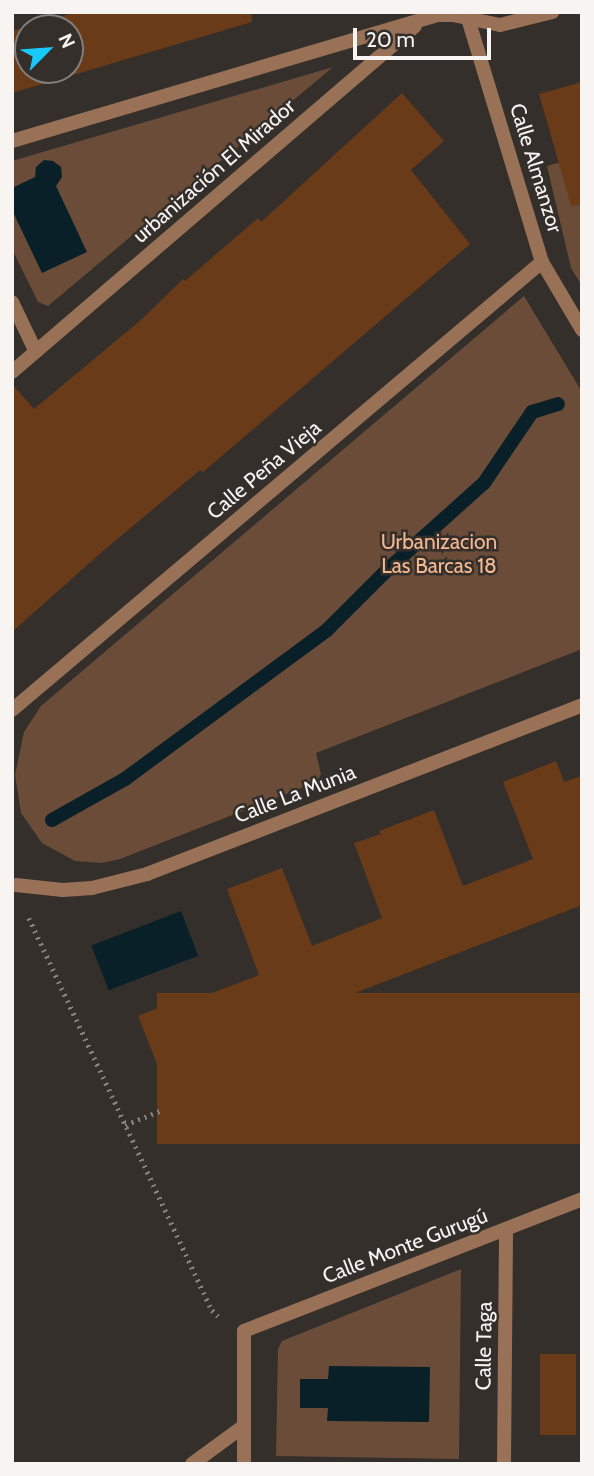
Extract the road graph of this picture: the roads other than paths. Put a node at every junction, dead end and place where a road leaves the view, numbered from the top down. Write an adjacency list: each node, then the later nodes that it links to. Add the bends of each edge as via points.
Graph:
1 (552, 12): 2 (street, urbanización El Mirador, via 500,25)
2 (467, 16): 3 (street, urbanización El Mirador, via 437,15); 5 (street, Calle Almanzor)
3 (419, 22): 4 (street, urbanización El Mirador); 8 (street, urbanización El Mirador)
4 (12, 141)
5 (542, 262): 7 (street, Calle Almanzor); 11 (street, Calle Peña Vieja)
6 (12, 302): 8 (street)
7 (582, 330)
8 (36, 352): 9 (street, urbanización El Mirador)
9 (12, 372)
10 (582, 705): 12 (street, Calle La Munia, via 147,874 92,888)
11 (12, 710)
12 (13, 884)
13 (582, 1199): 14 (street, Calle Monte Gurugú)
14 (506, 1229): 15 (street, Calle Monte Gurugú, via 244,1331); 18 (street, Calle Taga)
15 (244, 1426): 16 (street); 17 (street)
16 (192, 1464)
17 (244, 1464)
18 (504, 1464)

